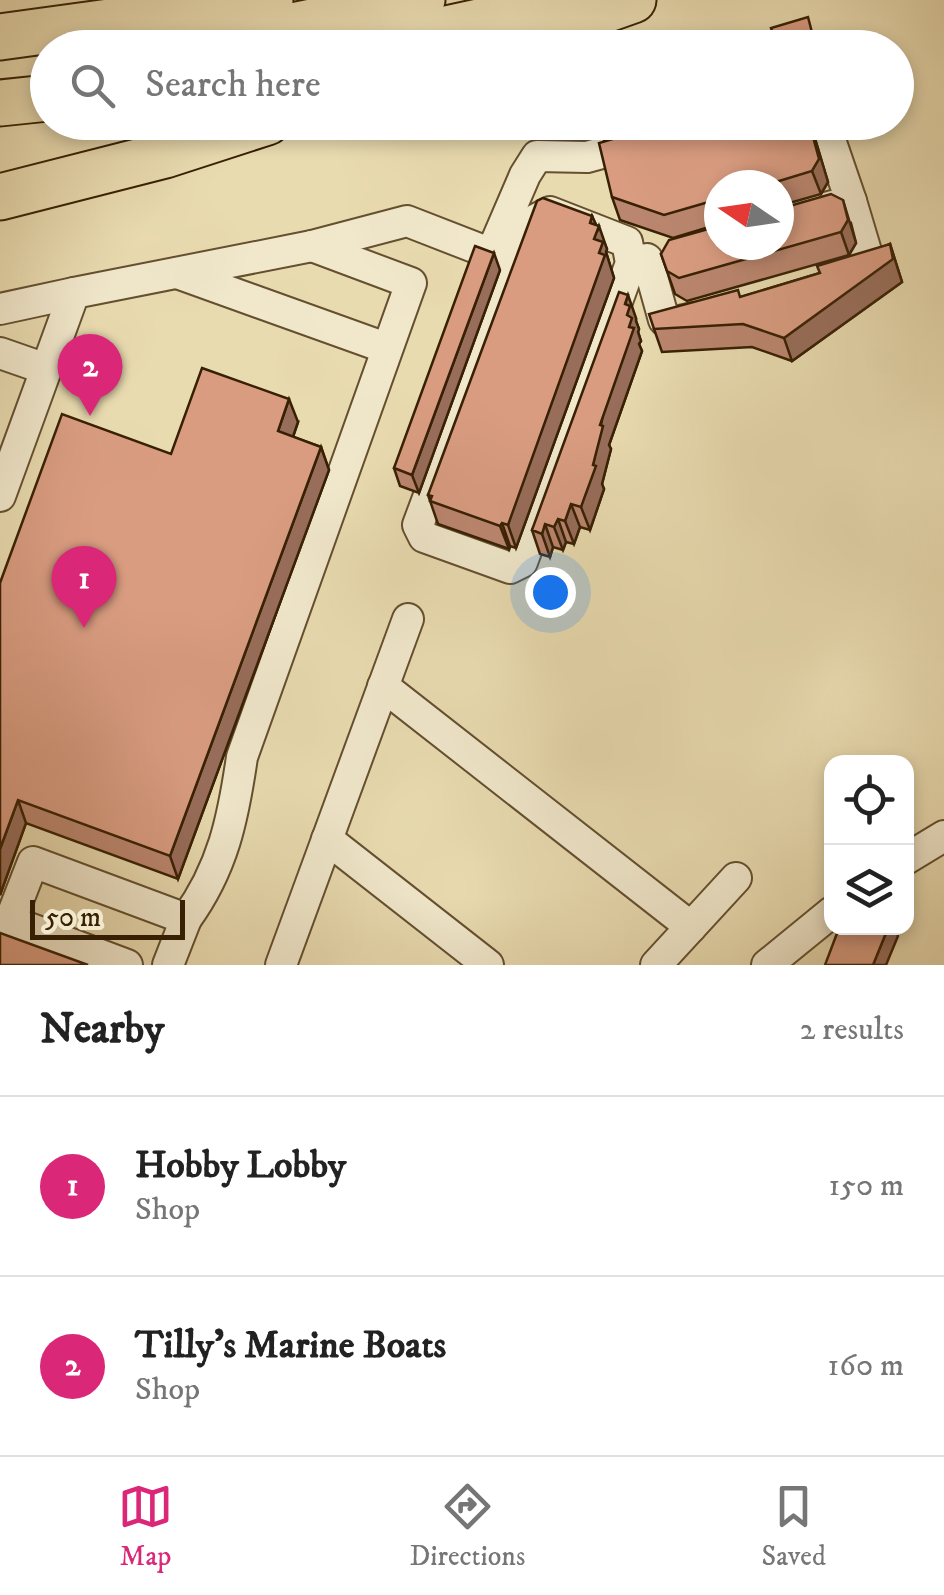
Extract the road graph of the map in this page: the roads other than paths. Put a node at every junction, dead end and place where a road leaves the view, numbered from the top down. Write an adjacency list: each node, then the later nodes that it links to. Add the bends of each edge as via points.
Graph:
1 (270, 0): 5 (highway)
2 (422, 0): 6 (highway)
3 (580, 0): 7 (highway)
4 (633, 0): 8 (highway)
5 (51, 30)
6 (272, 30)
7 (442, 30)
8 (549, 30)
9 (30, 33): 10 (highway)
10 (0, 37)
11 (30, 63): 12 (highway)
12 (0, 66)
13 (30, 100): 14 (highway)
14 (0, 103)
15 (212, 140): 18 (highway)
16 (651, 140): 23 (lane, via 586,158 537,156 525,175)
17 (830, 140): 19 (lane)
18 (0, 197)
19 (851, 201): 20 (lane); 26 (lane, via 868,258 861,270)
20 (794, 218)
21 (312, 246): 23 (lane, via 407,222); 25 (lane); 30 (lane, via 410,282)
22 (683, 248): 24 (lane)
23 (504, 259): 24 (lane, via 534,220 550,212 627,242); 24 (lane, via 418,525 424,536 510,568 522,562)
24 (639, 261): 29 (lane, via 664,320)
25 (176, 273): 27 (lane); 30 (lane)
26 (806, 286)
27 (74, 293): 28 (lane); 32 (lane)
28 (0, 309)
29 (716, 311)
30 (386, 348): 42 (lane, via 242,757 231,827 206,891)
31 (0, 353): 32 (lane)
32 (46, 369): 33 (lane)
33 (12, 426): 34 (lane)
34 (1, 491)
35 (408, 619): 36 (lane)
36 (383, 686): 38 (lane); 43 (lane)
37 (944, 836): 39 (lane)
38 (327, 839): 46 (lane); 47 (lane)
39 (914, 853)
40 (736, 878): 43 (lane)
41 (824, 918): 49 (lane)
42 (186, 919): 44 (lane, via 33,862 10,920); 45 (lane)
43 (690, 927): 48 (lane)
44 (127, 965)
45 (168, 965)
46 (281, 965)
47 (488, 965)
48 (656, 965)
49 (766, 965)

